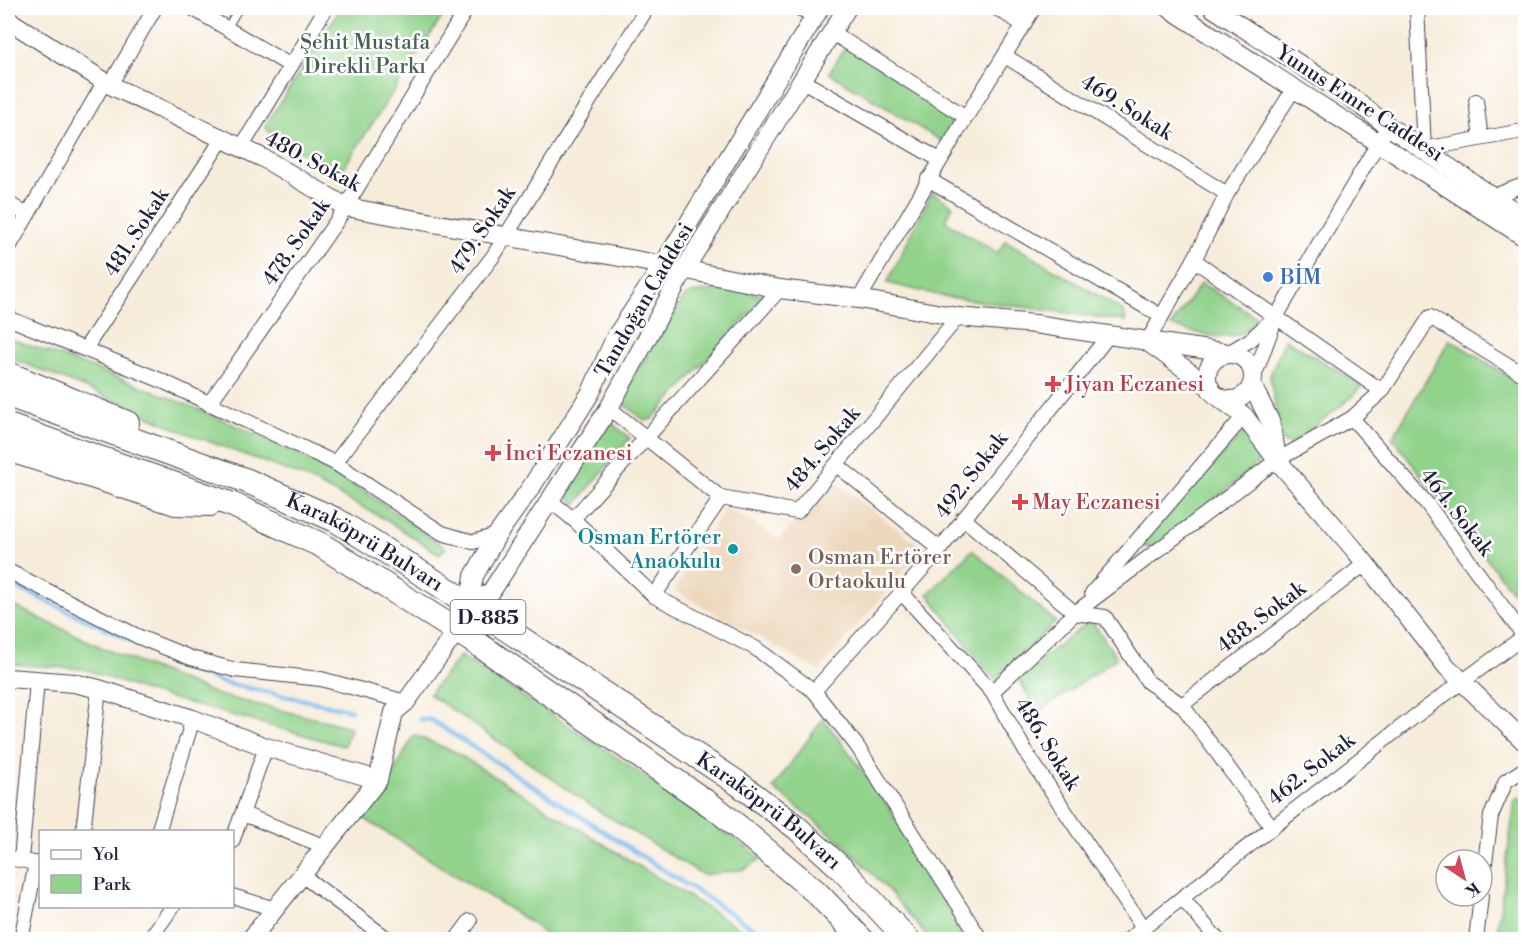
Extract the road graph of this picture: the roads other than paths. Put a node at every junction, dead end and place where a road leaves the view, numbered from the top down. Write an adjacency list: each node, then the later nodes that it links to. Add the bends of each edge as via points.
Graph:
1 (155, 8): 22 (street)
2 (192, 8): 17 (street)
3 (239, 8): 17 (lane)
4 (326, 8): 20 (street)
5 (467, 8): 38 (street, 478. Sokak)
6 (647, 8): 41 (street, 479. Sokak)
7 (847, 8): 18 (street, Tandoğan Caddesi)
8 (996, 8): 16 (street)
9 (1034, 8): 16 (street)
10 (1169, 8): 23 (street, Yunus Emre Caddesi)
11 (1213, 8): 27 (street, via 1353,99)
12 (1405, 8): 14 (street)
13 (811, 10): 45 (street, Tandoğan Caddesi)
14 (1417, 12): 31 (street)
15 (8, 20): 22 (street, 480. Sokak)
16 (1023, 25): 19 (street)
17 (227, 28): 20 (street)
18 (831, 32): 21 (street, Tandoğan Caddesi); 25 (street)
19 (1005, 56): 25 (street); 35 (street, 469. Sokak)
20 (291, 66): 30 (street)
21 (801, 80): 32 (street); 46 (street, Tandoğan Caddesi)
22 (107, 83): 28 (street, 480. Sokak); 39 (street)
23 (1296, 87): 27 (street, Yunus Emre Caddesi); 35 (street)
24 (1476, 101): 29 (street)
25 (966, 117): 32 (street)
26 (1523, 131): 29 (street)
27 (1384, 134): 31 (street); 42 (street, Yunus Emre Caddesi); 51 (street)
28 (223, 138): 30 (street, 480. Sokak); 55 (street, 481. Sokak)
29 (1481, 138): 31 (street)
30 (242, 148): 38 (street, 480. Sokak)
31 (1424, 149): 36 (street)
32 (940, 160): 33 (street)
33 (928, 179): 48 (street); 49 (street)
34 (1526, 184): 36 (street)
35 (1227, 194): 44 (street)
36 (1491, 197): 40 (street)
37 (8, 203): 39 (street)
38 (346, 207): 41 (street, 480. Sokak); 63 (street, 478. Sokak)
39 (27, 215): 43 (street)
40 (1526, 219)
41 (506, 236): 45 (street, 480. Sokak); 72 (street, 479. Sokak)
42 (1526, 238)
43 (8, 249)
44 (1194, 260): 49 (street); 51 (street)
45 (663, 265): 46 (street, 480. Sokak); 79 (street, Tandoğan Caddesi, via 615,338 591,392)
46 (684, 270): 47 (street, 480. Sokak); 64 (street, Tandoğan Caddesi)
47 (780, 290): 48 (street, 480. Sokak); 68 (street)
48 (859, 299): 50 (street, 480. Sokak)
49 (1161, 316): 54 (street)
50 (958, 317): 53 (street, 480. Sokak); 73 (street, 484. Sokak)
51 (1276, 317): 56 (street); 59 (street); 60 (street)
52 (8, 318): 55 (street)
53 (1109, 335): 54 (street, 480. Sokak); 77 (street, 492. Sokak)
54 (1148, 342): 56 (street, 480. Sokak); 61 (street)
55 (84, 349): 63 (street)
56 (1228, 353): 59 (street, via 1249,363); 61 (street, via 1210,366 1207,380)
57 (8, 374): 70 (highway, via 118,417)
58 (1526, 376): 60 (street, via 1430,316)
59 (1253, 381): 61 (street, via 1242,397 1235,400); 71 (street, via 1271,423)
60 (1383, 391): 66 (street)
61 (1215, 393): 65 (street)
62 (8, 395): 70 (highway, Karaköprü Bulvarı / D-885)
63 (209, 404): 72 (street)
64 (609, 408): 68 (street); 75 (street, Tandoğan Caddesi)
65 (1244, 416): 71 (street); 86 (street)
66 (1352, 418): 71 (street); 88 (street, 464. Sokak, via 1428,505)
67 (8, 426): 76 (highway, Karaköprü Bulvarı / D-885)
68 (645, 437): 74 (street); 78 (street)
69 (8, 449): 76 (highway, via 176,503)
70 (179, 456): 85 (highway, Karaköprü Bulvarı / D-885, via 336,520)
71 (1277, 460): 81 (street); 86 (street)
72 (334, 463): 79 (street, via 442,533 473,542)
73 (837, 465): 74 (street, 484. Sokak, via 797,512); 80 (street)
74 (721, 498): 84 (street)
75 (548, 499): 78 (street); 85 (street, Tandoğan Caddesi, via 491,592)
76 (233, 505): 87 (highway, Karaköprü Bulvarı / D-885, via 321,545)
77 (963, 518): 80 (street, 492. Sokak); 86 (street)
78 (573, 519): 84 (street)
79 (497, 535): 85 (street, Tandoğan Caddesi, via 474,576)
80 (940, 549): 83 (street, 492. Sokak)
81 (1366, 563): 91 (street); 97 (street, 488. Sokak)
82 (8, 571): 96 (street, via 191,657 235,670 321,678)
83 (902, 593): 94 (street, 492. Sokak); 95 (street, 486. Sokak)
84 (654, 596): 94 (street, via 755,648)
85 (469, 606): 87 (street, Tandoğan Caddesi); 126 (highway, Karaköprü Bulvarı / D-885, via 777,813 841,868)
86 (1075, 613): 95 (street); 97 (street, via 1105,617 1148,682)
87 (456, 632): 96 (street, Tandoğan Caddesi); 125 (highway, Karaköprü Bulvarı / D-885, via 719,811 816,892)
88 (1525, 636): 91 (street, 462. Sokak); 92 (street)
89 (8, 678): 90 (street)
90 (37, 681): 93 (street); 110 (street)
91 (1460, 681): 99 (street); 104 (street, 462. Sokak)
92 (1526, 686)
93 (99, 688): 98 (street); 105 (street)
94 (814, 691): 127 (street, via 857,746)
95 (992, 692): 119 (street, 486. Sokak, via 1027,754)
96 (406, 702): 102 (street, Tandoğan Caddesi, via 394,712)
97 (1182, 705): 104 (street)
98 (193, 719): 100 (street); 106 (street)
99 (1526, 743)
100 (266, 747): 102 (street); 103 (street)
101 (1526, 768): 109 (street, via 1506,781 1491,816)
102 (378, 780): 108 (street)
103 (243, 814): 107 (street); 108 (street)
104 (1271, 826): 114 (street, 462. Sokak)
105 (82, 830)
106 (158, 830)
107 (234, 837)
108 (326, 847): 112 (street)
109 (1487, 848)
110 (14, 859): 111 (street)
111 (38, 864): 120 (street)
112 (303, 876): 117 (street); 123 (street)
113 (234, 897): 117 (street)
114 (1182, 898): 119 (street, 462. Sokak); 129 (street)
115 (171, 908): 121 (street)
116 (1480, 908): 130 (street)
117 (275, 909): 122 (street)
118 (470, 921): 124 (street)
119 (1143, 928): 128 (street, 462. Sokak)
120 (21, 939)
121 (149, 939)
122 (250, 939)
123 (389, 939)
124 (456, 939)
125 (862, 939)
126 (908, 939)
127 (981, 939)
128 (1128, 939)
129 (1218, 939)
130 (1476, 939)

